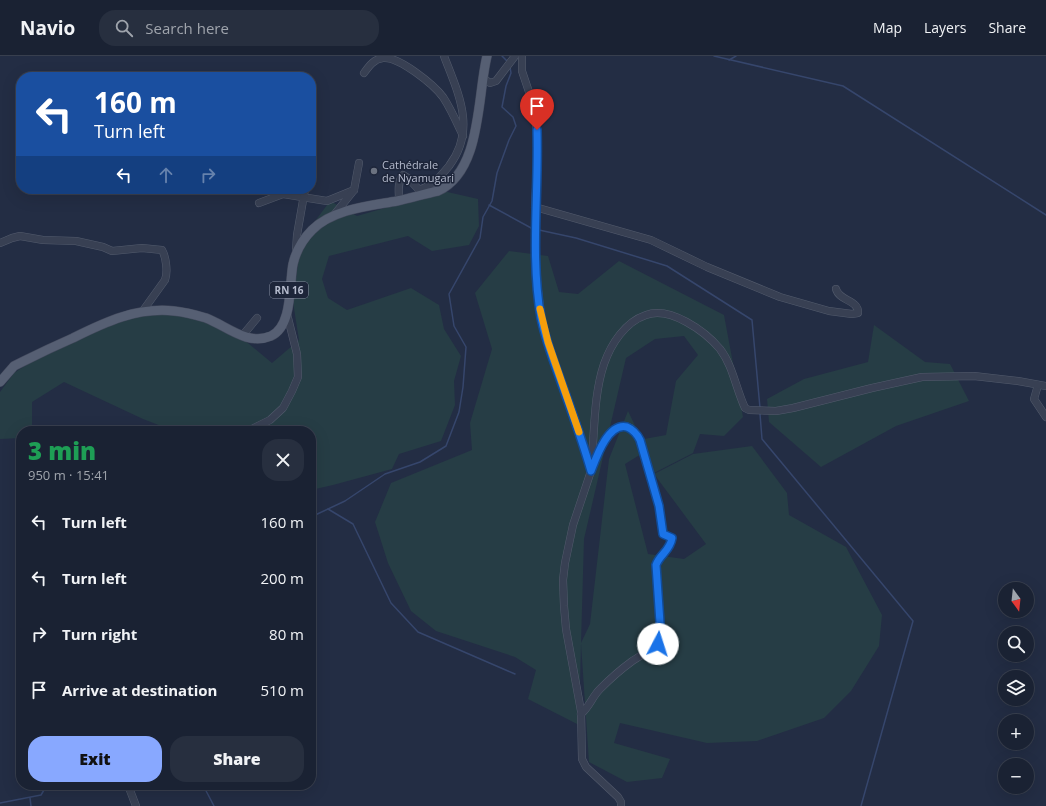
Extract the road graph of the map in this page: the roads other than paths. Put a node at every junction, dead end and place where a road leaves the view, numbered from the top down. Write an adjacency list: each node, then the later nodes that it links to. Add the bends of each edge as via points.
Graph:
1 (444, 56): 7 (street, via 462,108)
2 (487, 56): 6 (main road, RN 16 / RN 16)
3 (515, 56): 6 (street, via 496,81 490,83)
4 (522, 56): 16 (street, via 522,71 537,130)
5 (364, 72): 7 (street, via 382,58 401,63 438,91)
6 (483, 78): 10 (main road, RN 16 / RN 16, via 477,122 465,164 448,186 438,191)
7 (463, 136): 10 (street, via 454,159 439,179)
8 (359, 162): 9 (street)
9 (354, 190): 13 (street, via 326,201); 17 (street)
10 (421, 192): 14 (main road, RN 16 / RN 16); 14 (street, via 403,176 399,182)
11 (283, 194): 15 (street)
12 (305, 194): 19 (street)
13 (308, 194)
14 (399, 200): 17 (main road, RN 16 / RN 16)
15 (259, 203)
16 (535, 208): 20 (street, via 651,240 707,267 780,297 829,311 858,313 858,308 840,296); 30 (street, via 536,272 544,330)
17 (333, 216): 19 (main road, RN 16 / RN 16, via 312,230)
18 (0, 244): 21 (street, via 20,236 76,241 112,251 159,248 163,252 166,275)
19 (296, 253): 22 (main road, RN 16 / RN 16, via 290,277)
20 (836, 289)
21 (142, 312): 24 (main road, RN 16 / RN 16, via 173,310 188,313); 25 (main road, RN 16 / RN 16, via 103,323 24,361 14,366)
22 (287, 314): 24 (main road, RN 16 / RN 16, via 284,323 272,336 254,339); 29 (street, via 297,354 298,377 282,408 270,420)
23 (256, 318): 24 (street)
24 (242, 336)
25 (0, 382)
26 (1038, 385): 27 (street); 28 (street, via 1034,399); 30 (street, via 974,376 922,377 788,409 749,410 743,404 734,376 720,350 707,337 684,320 664,314 647,314 619,335 604,364 596,403)
27 (1046, 386)
28 (1046, 418)
29 (258, 426)
30 (591, 471): 31 (street, via 574,525 563,580 566,629); 31 (street, via 607,436 617,428 623,427 634,431 640,440 659,506 663,534 672,538 671,545 656,565 661,637 658,644 631,662 599,690)
31 (581, 714): 34 (street, via 584,764 618,797)
32 (130, 790): 33 (street)
33 (136, 806)
34 (621, 806)

